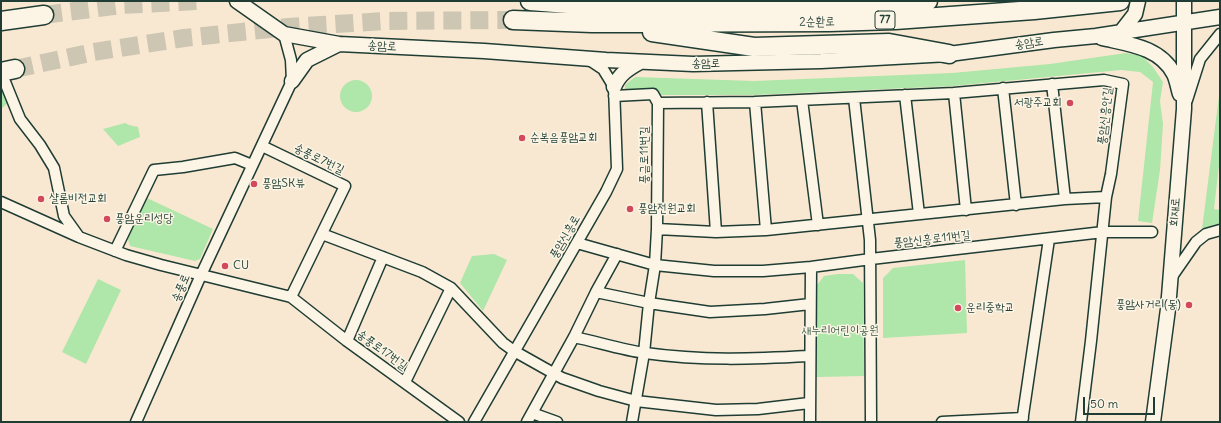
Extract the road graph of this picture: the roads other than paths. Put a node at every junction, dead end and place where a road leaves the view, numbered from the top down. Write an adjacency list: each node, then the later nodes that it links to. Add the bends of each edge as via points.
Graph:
1 (236, 1): 14 (street, 송암로)
2 (530, 1): 3 (highway, 2순환로 / 77, via 618,8 846,5)
3 (928, 1)
4 (1120, 1): 12 (highway, 2순환로 / 77, via 895,20)
5 (1138, 1): 13 (street, via 1135,14)
6 (1184, 1): 11 (street, 회재로)
7 (44, 15): 10 (highway)
8 (1220, 17): 11 (street, 송암로)
9 (513, 20): 12 (highway, 2순환로 / 77)
10 (1, 21)
11 (1184, 22): 13 (street, 송암로); 33 (street, 회재로)
12 (592, 23): 18 (highway, via 754,47 889,43)
13 (1121, 32): 16 (street, 송암로)
14 (284, 34): 17 (street, 송암로); 22 (street, 송풍로, via 291,60)
15 (1220, 34): 33 (street, via 1200,59)
16 (1096, 36): 18 (street, 송암로); 33 (street, via 1146,49 1160,56 1174,75)
17 (339, 44): 19 (street, 송암로, via 484,50); 22 (street, via 307,60)
18 (949, 54): 20 (street, 송암로, via 821,61 693,64)
19 (588, 59): 20 (street, 송암로); 25 (street, 풍암신흥로, via 603,69)
20 (640, 62): 25 (street, via 617,78)
21 (7, 74): 51 (street, via 20,120 40,144 54,168 64,216)
22 (292, 81): 34 (street, 송풍로)
23 (1052, 84): 24 (street, 풍암신흥안길); 36 (street, 풍암신흥안길, via 1104,80 1123,84); 37 (street)
24 (1003, 88): 26 (street, 풍암신흥안길); 39 (street)
25 (614, 91): 32 (street, via 653,94); 53 (street, 풍암신흥로, via 617,169)
26 (954, 93): 27 (street, 풍암신흥안길); 40 (street)
27 (905, 95): 28 (street, 풍암신흥안길); 41 (street)
28 (854, 98): 29 (street, 풍암신흥안길); 42 (street)
29 (802, 100): 31 (street, 풍암신흥안길); 43 (street)
30 (707, 102): 31 (street, 풍암신흥안길); 32 (street, 풍암신흥안길); 47 (street)
31 (755, 102): 45 (street)
32 (658, 103): 44 (street, 풍금로11번길)
33 (1184, 110): 61 (street, 회재로)
34 (262, 146): 35 (street, 송풍로); 50 (street, 송풍로7번길, via 345,186)
35 (252, 165): 54 (street, via 235,158 154,170); 60 (street, 송풍로)
36 (1106, 197): 37 (street); 48 (street, 풍암신흥안길)
37 (1065, 199): 39 (street)
38 (1, 202): 51 (street, 송풍로17번길)
39 (1016, 205): 40 (street)
40 (966, 210): 41 (street)
41 (919, 214): 42 (street)
42 (868, 219): 43 (street); 57 (street)
43 (818, 225): 45 (street)
44 (658, 229): 47 (street); 58 (street, 풍금로11번길)
45 (766, 230): 47 (street)
46 (1220, 230): 61 (street, via 1206,234 1196,242)
47 (716, 232)
48 (1103, 232): 49 (street, 풍암신흥로11번길); 52 (street, 풍암신흥로11번길); 86 (street)
49 (1152, 232)
50 (322, 234): 56 (street); 64 (street)
51 (80, 237): 54 (street, 송풍로17번길)
52 (1048, 240): 57 (street, 풍암신흥로11번길); 77 (street)
53 (577, 243): 55 (street, 풍암신흥로11번길); 69 (street, 풍암신흥로)
54 (115, 250): 60 (street, 송풍로17번길)
55 (617, 254): 58 (street, 풍암신흥로11번길); 63 (street)
56 (383, 257): 62 (street, via 422,272); 68 (street)
57 (871, 259): 59 (street, 풍암신흥로11번길); 84 (street)
58 (655, 265): 59 (street, 풍암신흥로11번길, via 714,271); 65 (street, 풍금로11번길)
59 (811, 268): 66 (street)
60 (201, 275): 64 (street, 송풍로17번길); 78 (street, 송풍로)
61 (1171, 278): 87 (street, 회재로)
62 (451, 288): 69 (street, via 502,343); 73 (street)
63 (596, 292): 65 (street); 67 (street)
64 (291, 297): 68 (street, 송풍로17번길)
65 (649, 303): 66 (street, via 710,312); 70 (street, 풍금로11번길)
66 (810, 304): 71 (street)
67 (574, 337): 70 (street); 72 (street)
68 (347, 341): 73 (street, 송풍로17번길)
69 (514, 351): 72 (street); 80 (street, 풍암신흥로)
70 (644, 353): 71 (street, via 703,359 751,360); 74 (street, 풍금로11번길)
71 (809, 356): 75 (street)
72 (554, 372): 74 (street, via 562,378); 76 (street)
73 (405, 382): 79 (street, 송풍로17번길)
74 (636, 401): 75 (street, via 716,410 758,409); 82 (street, 풍금로11번길)
75 (809, 403): 83 (street)
76 (529, 418): 81 (street)
77 (1022, 420): 85 (street)
78 (136, 422)
79 (459, 422)
80 (474, 422)
81 (557, 422)
82 (632, 422)
83 (810, 422)
84 (871, 422)
85 (942, 422)
86 (1081, 422)
87 (1153, 422)

